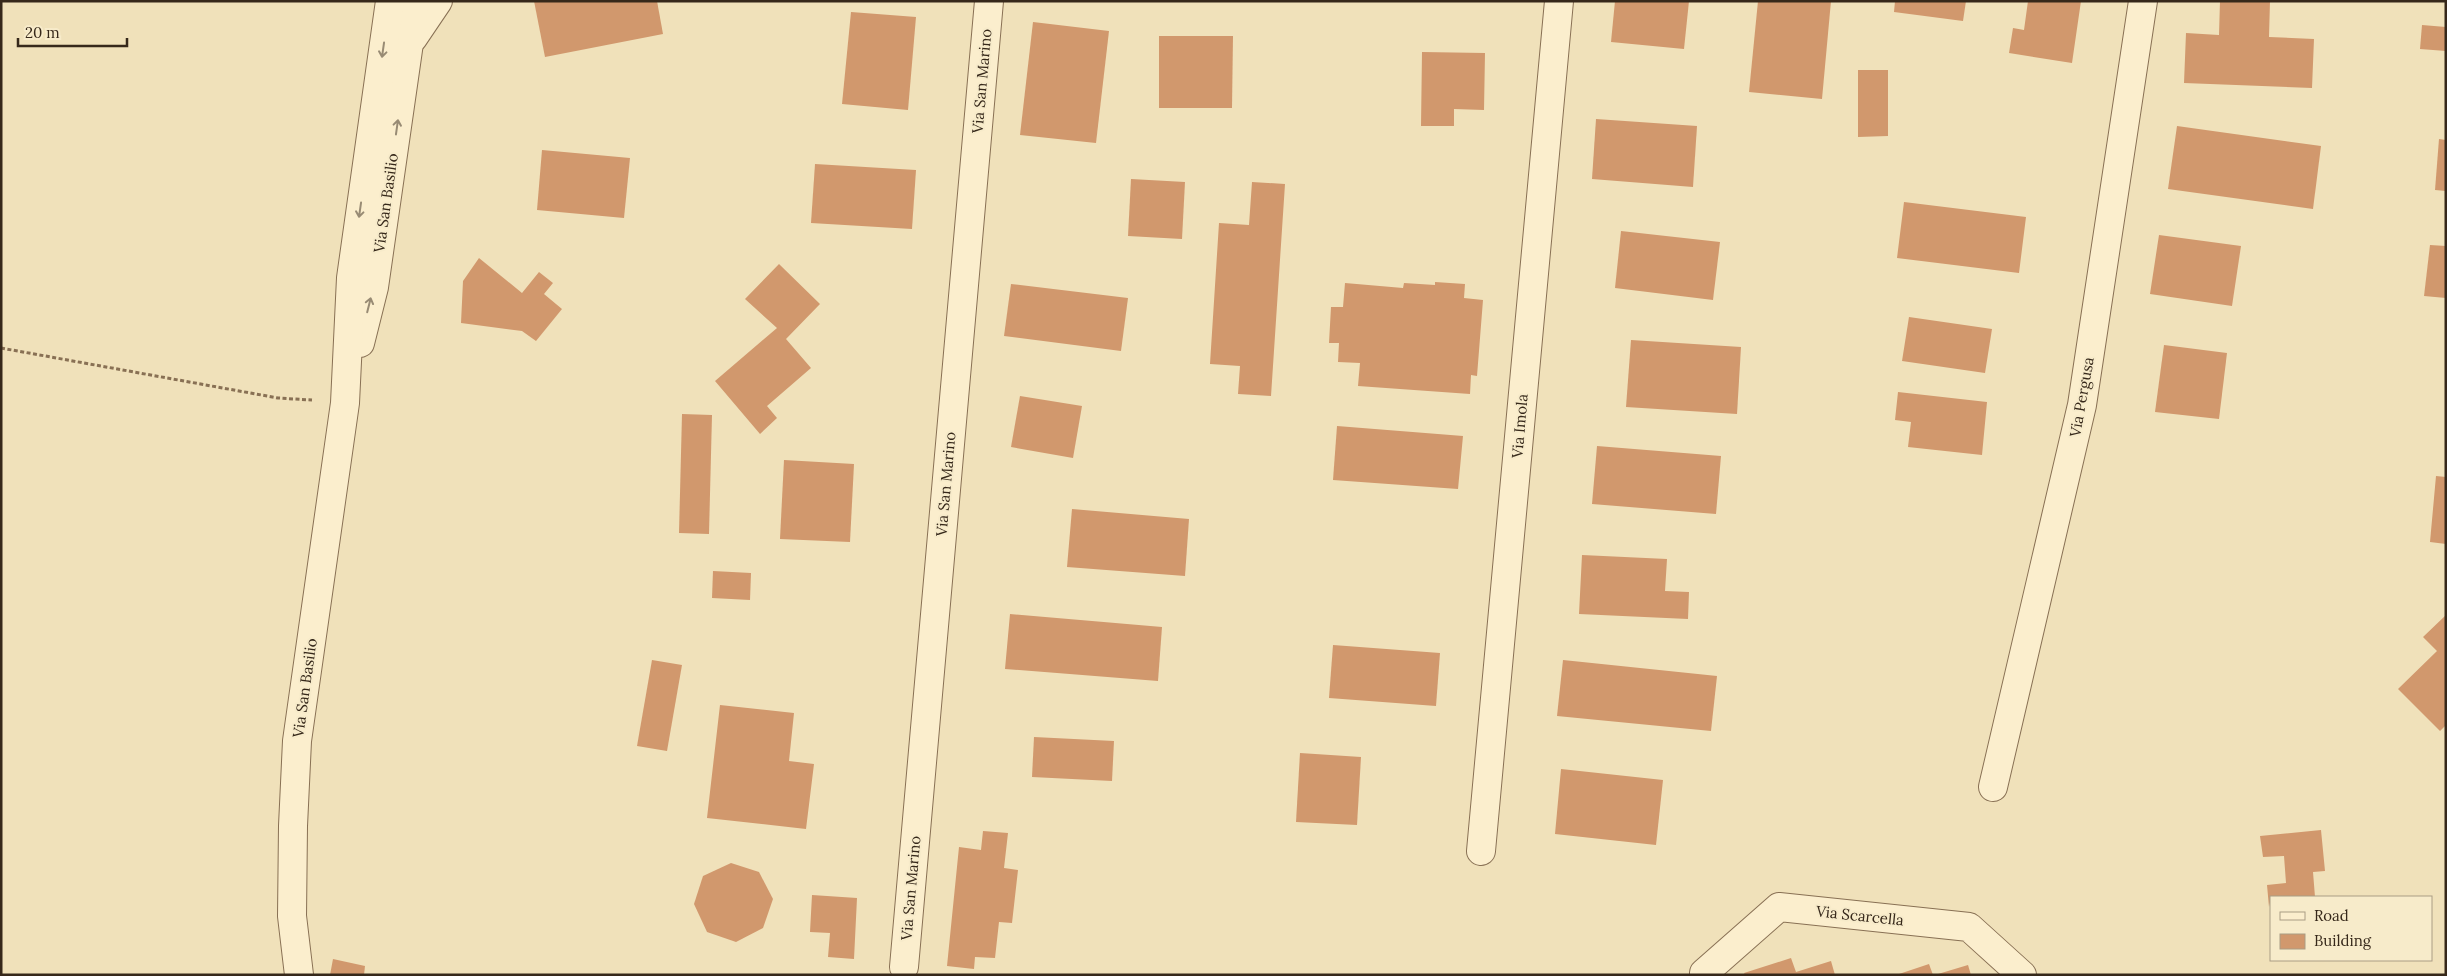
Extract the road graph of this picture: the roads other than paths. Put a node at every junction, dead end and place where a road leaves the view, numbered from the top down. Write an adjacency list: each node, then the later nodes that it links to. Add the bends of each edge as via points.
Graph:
1 (390, 1): 8 (street, Via San Basilio, one-way to 8, via 351,278)
2 (415, 1): 7 (street, Via San Basilio)
3 (438, 1): 7 (street)
4 (989, 1): 11 (street, Via San Marino)
5 (1559, 1): 10 (street, Via Imola)
6 (2143, 1): 9 (street, Via Pergusa, via 2082,405)
7 (409, 44): 8 (street, Via San Basilio, one-way to 7, via 374,287)
8 (345, 403): 13 (street, Via San Basilio, via 297,741 292,916)
9 (1992, 787)
10 (1482, 851)
11 (904, 967)
12 (1704, 973): 14 (street, Via Scarcella, via 1779,907 1969,927)
13 (299, 975)
14 (2022, 975)

